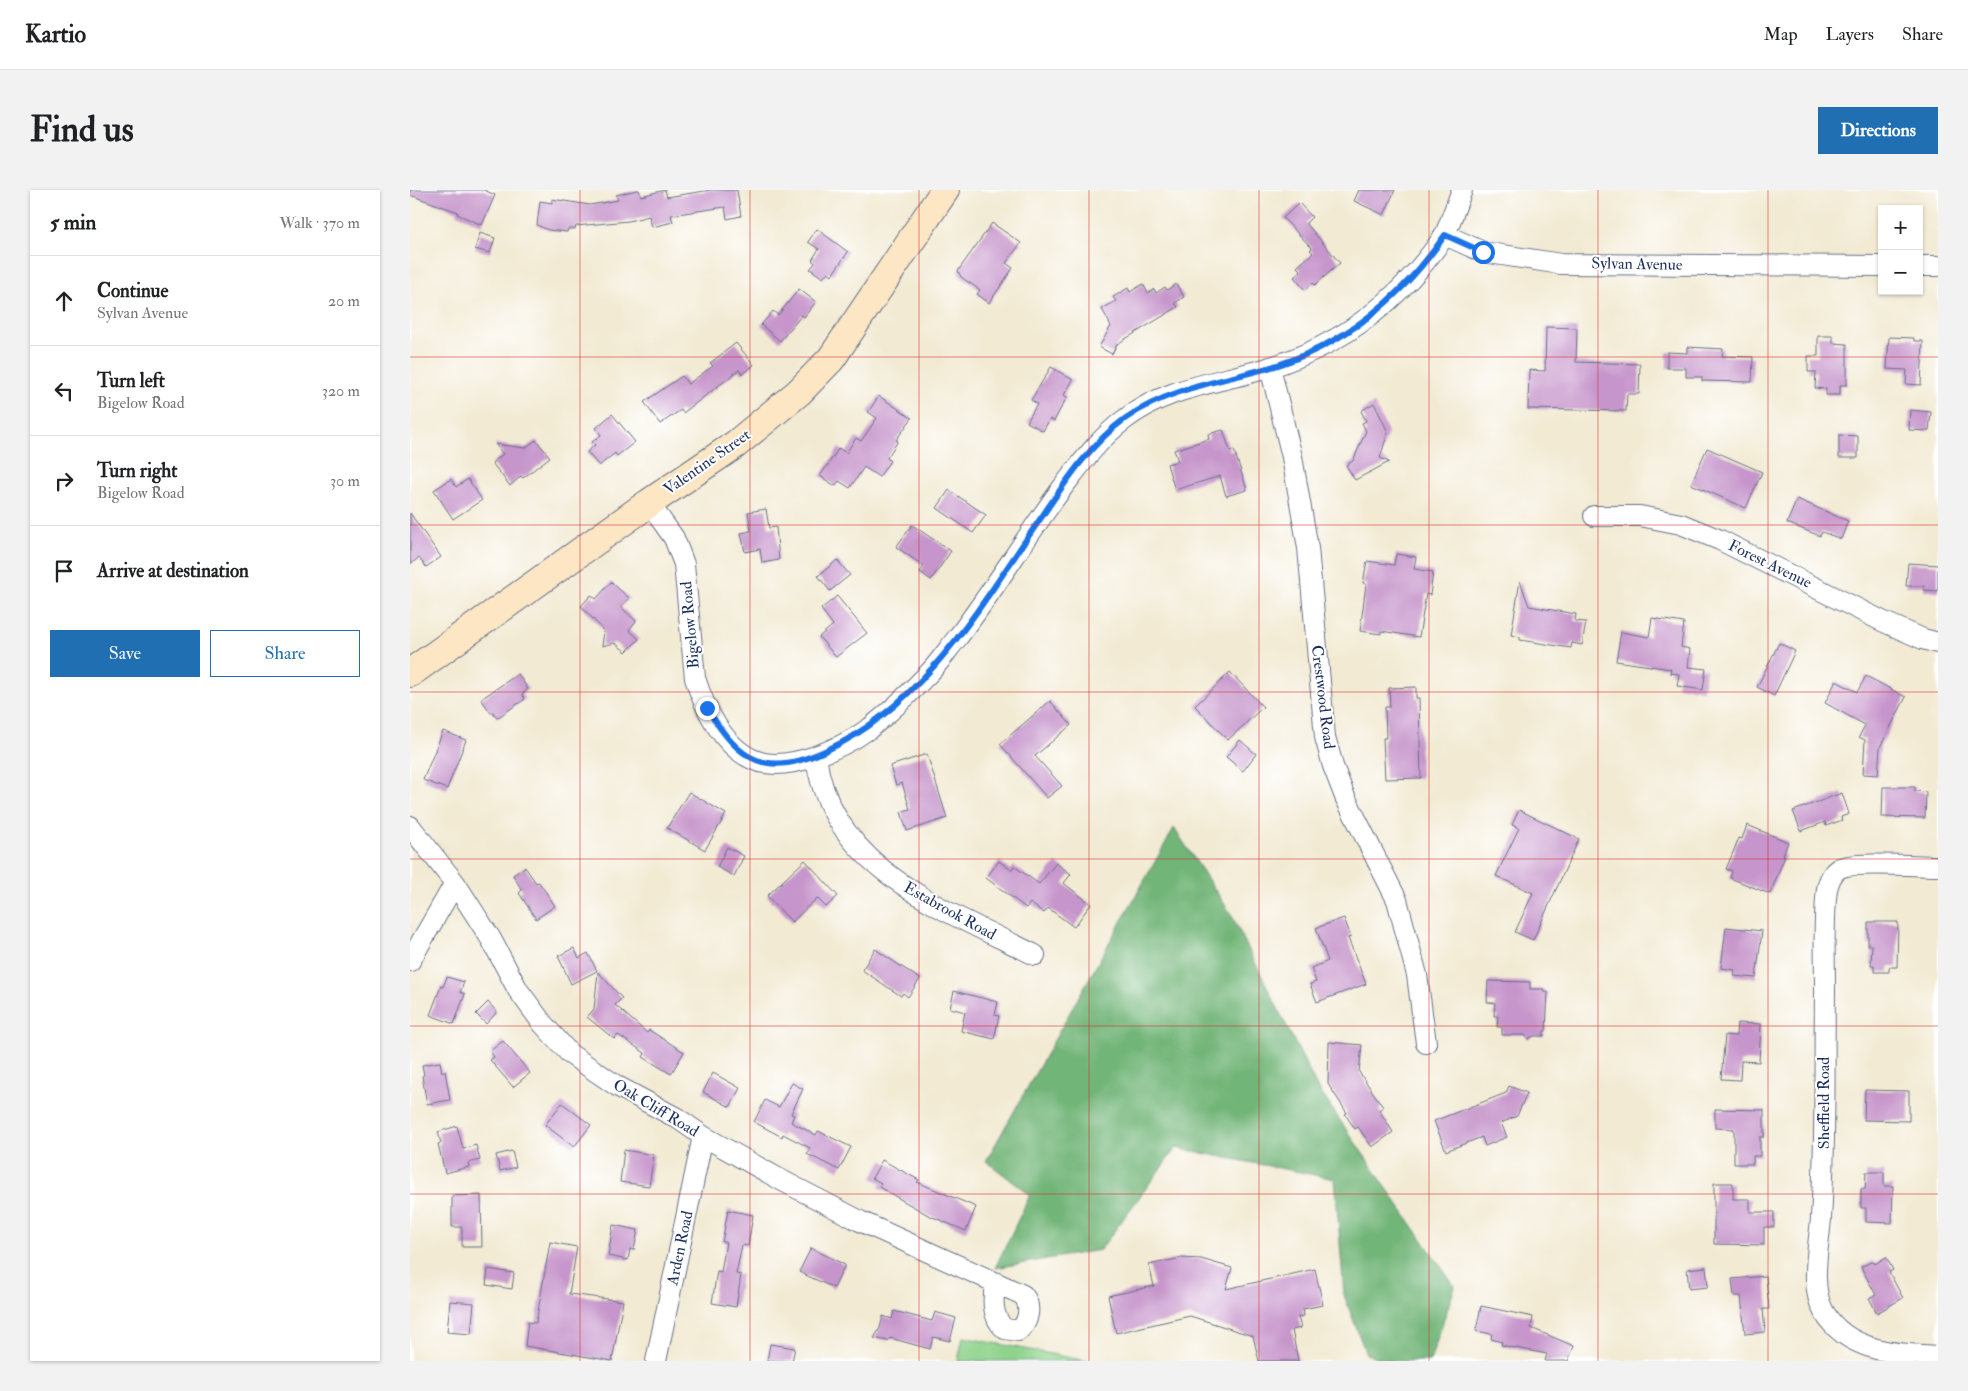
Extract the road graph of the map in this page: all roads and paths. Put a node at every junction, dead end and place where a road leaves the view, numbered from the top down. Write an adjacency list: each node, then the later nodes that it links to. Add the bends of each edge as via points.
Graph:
1 (945, 190): 8 (street, Valentine Street, via 863,314 812,379 736,444)
2 (1462, 190): 3 (street)
3 (1445, 235): 4 (street, Sylvan Avenue, via 1483,252 1561,264); 7 (street, Bigelow Road, via 1424,266 1378,310 1328,345)
4 (1878, 266)
5 (1923, 266): 6 (street)
6 (1938, 266)
7 (1270, 367): 12 (street, Bigelow Road, via 1176,391 1124,420 1074,472 927,676 870,727); 18 (street, Crestwood Road, via 1304,520 1325,737 1332,766 1345,797 1397,900 1417,975)
8 (649, 503): 11 (street, Valentine Street); 12 (street, Bigelow Road, via 674,538 684,564 695,678 715,721 743,754 759,762 779,764)
9 (1594, 516): 10 (street, Forest Avenue, via 1640,516 1681,524 1720,540 1882,621)
10 (1938, 643)
11 (410, 672)
12 (816, 756): 16 (street, Estabrook Road, via 824,794 849,839 916,896)
13 (410, 826): 15 (street, Oak Cliff Road)
14 (1938, 866): 21 (street, Sheffield Road, via 1846,866 1839,868 1831,877 1827,889 1824,1160 1817,1271 1817,1294 1823,1310 1834,1326 1852,1340 1897,1354)
15 (455, 883): 17 (street); 19 (street, Oak Cliff Road, via 491,939 518,990 570,1054 617,1086 678,1118)
16 (1035, 955)
17 (410, 962)
18 (1426, 1043)
19 (703, 1136): 20 (street, Oak Cliff Road, via 851,1216); 22 (street, Arden Road)
20 (995, 1283)
21 (1938, 1356)
22 (656, 1361)

